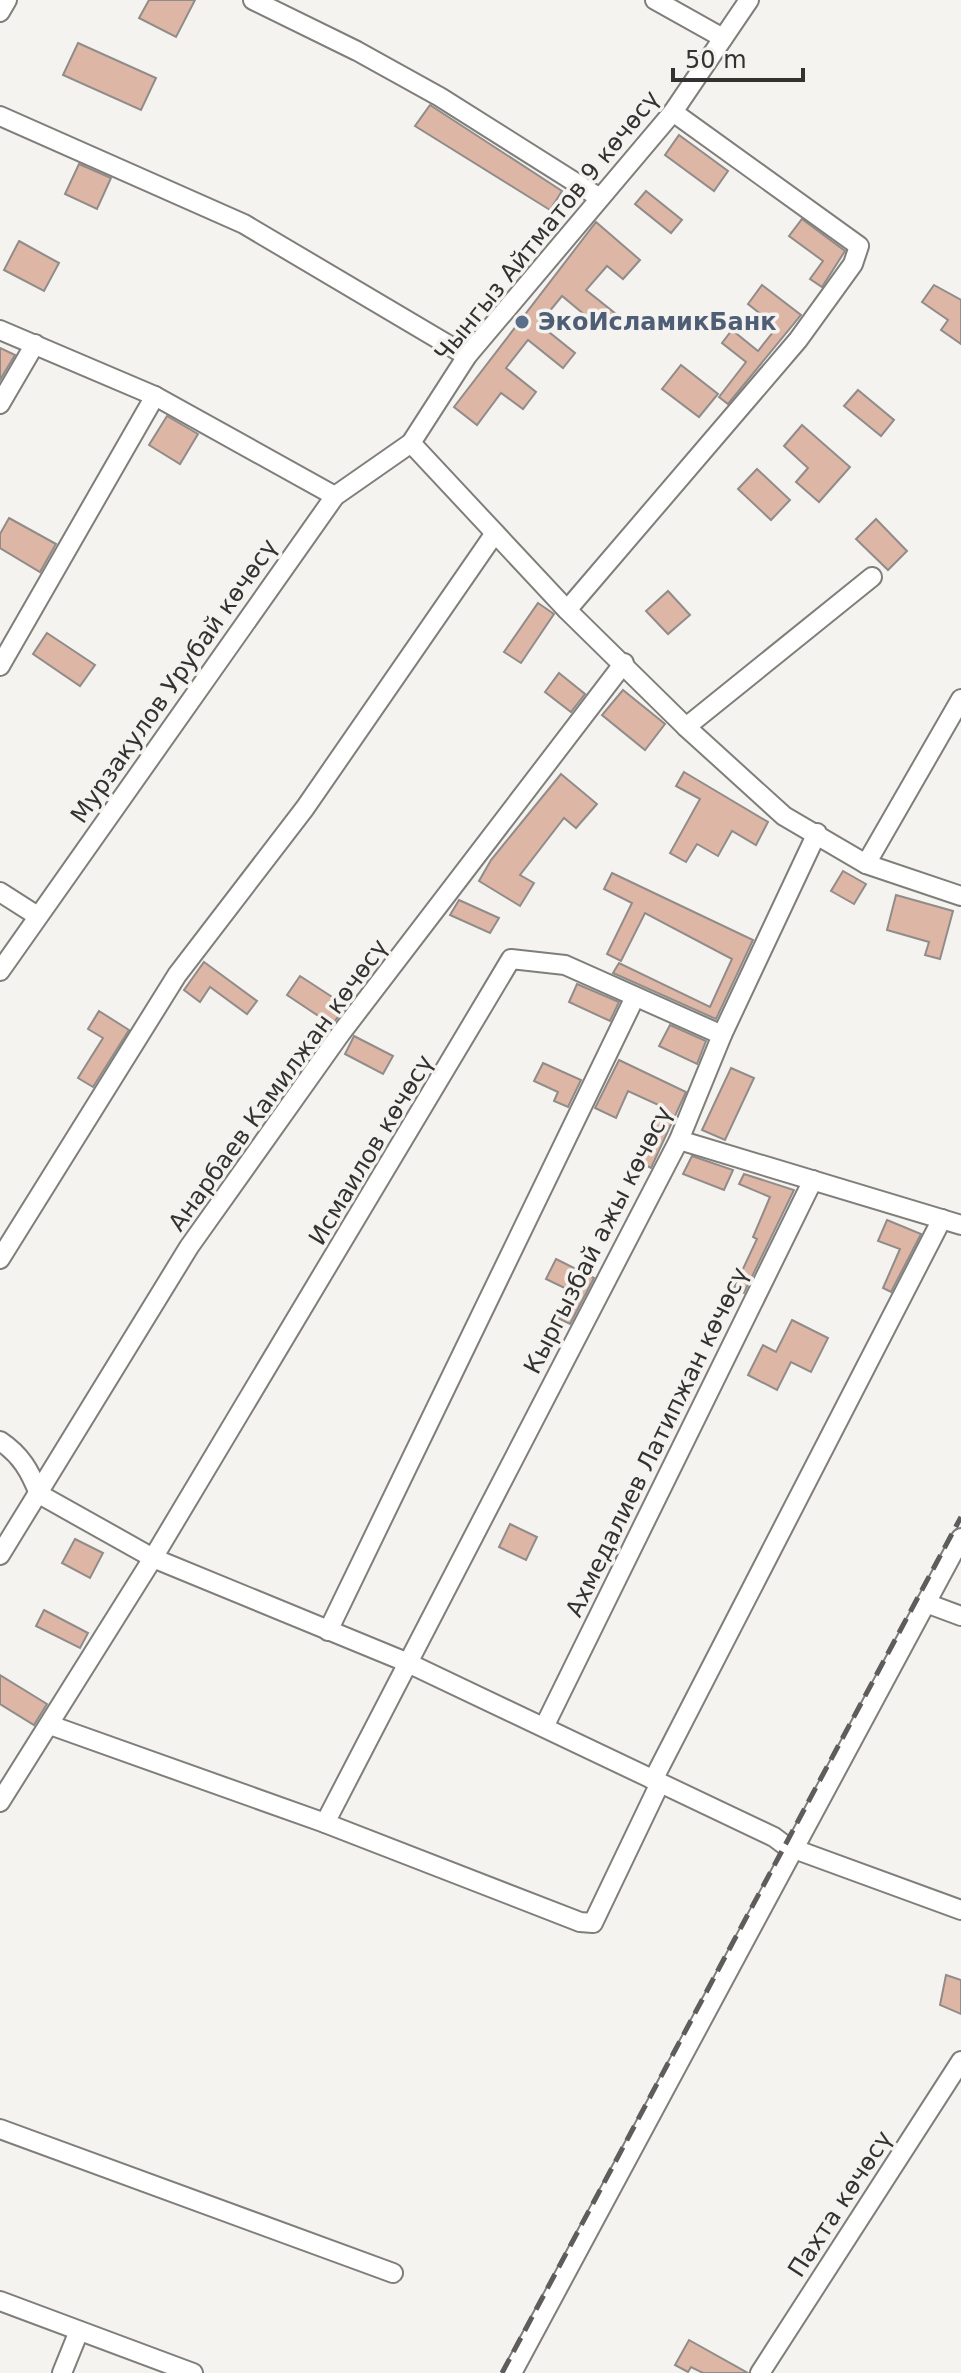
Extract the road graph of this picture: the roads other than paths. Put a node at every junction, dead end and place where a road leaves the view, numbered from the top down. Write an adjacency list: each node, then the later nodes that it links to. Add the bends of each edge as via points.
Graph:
1 (7, 0): 5 (street)
2 (253, 0): 9 (street, via 440,97)
3 (655, 0): 6 (street)
4 (749, 0): 6 (street, Чынгыз Айтматов 9 көчөсү)
5 (0, 12)
6 (723, 38): 7 (street, Чынгыз Айтматов 9 көчөсү)
7 (673, 112): 9 (street, Чынгыз Айтматов 9 көчөсү); 19 (street, via 859,246 853,264 798,340)
8 (0, 116): 12 (street, via 244,224)
9 (600, 198): 12 (street, Чынгыз Айтматов 9 көчөсү)
10 (0, 330): 11 (street)
11 (35, 344): 13 (street); 14 (street)
12 (467, 356): 15 (street, Чынгыз Айтматов 9 көчөсү)
13 (155, 396): 16 (street); 21 (street)
14 (0, 404)
15 (411, 443): 16 (street, Мурзакулов Урубай көчөсү); 17 (street)
16 (335, 496): 28 (street, Мурзакулов Урубай көчөсү)
17 (495, 533): 19 (street); 36 (street, via 305,808 177,975)
18 (872, 577): 23 (street)
19 (567, 610): 20 (street)
20 (624, 663): 23 (street); 38 (street, Анарбаев Камилжан көчөсү, via 239,1175 189,1247)
21 (0, 666)
22 (961, 699): 25 (street)
23 (686, 727): 24 (street, via 784,816)
24 (817, 833): 25 (street); 31 (street, Кыргызбай ажы көчөсү)
25 (866, 864): 27 (street)
26 (0, 892): 28 (street)
27 (961, 896)
28 (36, 915): 29 (street, Мурзакулов Урубай көчөсү)
29 (0, 971)
30 (635, 997): 31 (street, Исмаилов көчөсү); 41 (street, Исмаилов көчөсү, via 565,965 511,959); 44 (street)
31 (722, 1035): 32 (street, Кыргызбай ажы көчөсү)
32 (679, 1140): 33 (street); 45 (street, Кыргызбай ажы көчөсү)
33 (813, 1180): 34 (street); 47 (street, Ахмедалиев Латипжан көчөсү)
34 (942, 1219): 35 (street); 48 (street)
35 (961, 1225)
36 (0, 1259)
37 (0, 1441): 38 (street, via 30,1471)
38 (39, 1494): 40 (street, Анарбаев Камилжан көчөсү); 41 (street)
39 (961, 1538): 42 (street)
40 (0, 1555)
41 (153, 1558): 44 (street); 46 (street)
42 (926, 1603): 43 (street); 51 (street)
43 (961, 1616)
44 (328, 1631): 45 (street)
45 (406, 1662): 47 (street); 50 (street, Кыргызбай ажы көчөсү)
46 (50, 1725): 49 (street); 50 (street)
47 (545, 1725): 48 (street)
48 (656, 1782): 50 (street, via 593,1923); 51 (street)
49 (0, 1802)
50 (325, 1823)
51 (794, 1849): 52 (street); 60 (street)
52 (961, 1910)
53 (961, 2061): 61 (street, Пахта көчөсү)
54 (0, 2129): 55 (street)
55 (393, 2273)
56 (0, 2301): 57 (street)
57 (79, 2331): 58 (street); 59 (street)
58 (62, 2373)
59 (193, 2373)
60 (512, 2373)
61 (760, 2373)

